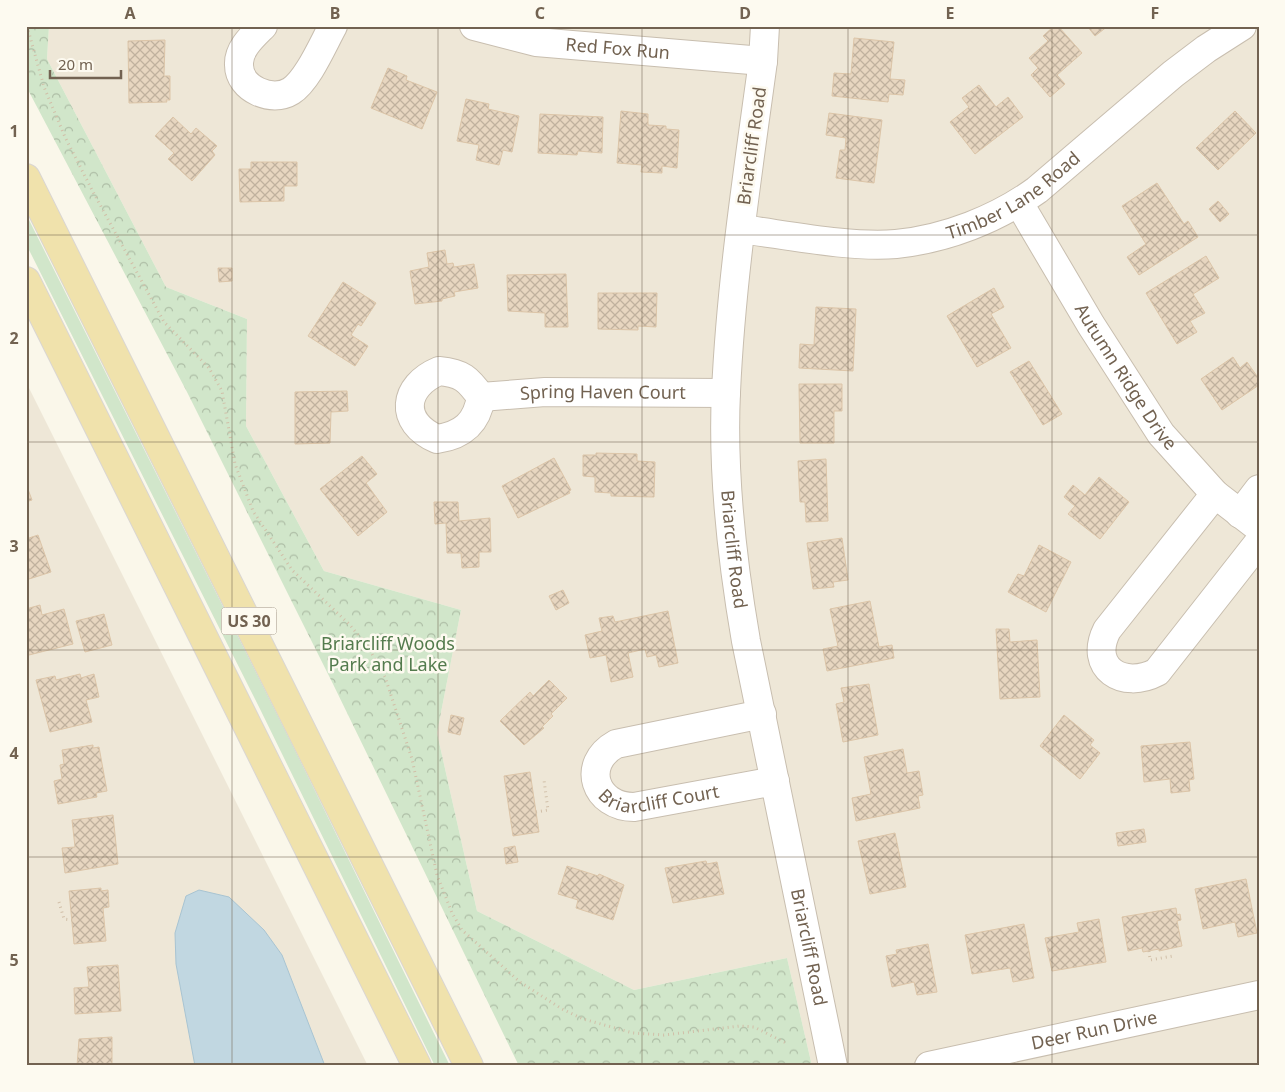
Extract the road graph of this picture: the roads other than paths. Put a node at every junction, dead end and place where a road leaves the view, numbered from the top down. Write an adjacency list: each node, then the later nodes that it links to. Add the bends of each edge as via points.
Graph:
1 (263, 26): 2 (street, via 243,49 239,65 244,79 255,91 272,96 291,91 303,78)
2 (333, 26)
3 (474, 26): 6 (street, Red Fox Run, via 536,42)
4 (765, 26): 6 (street, Briarcliff Road)
5 (1242, 26): 8 (street, Timber Lane Road, via 1173,74)
6 (763, 61): 9 (street, Briarcliff Road)
7 (26, 178): 21 (main road, US 30)
8 (1019, 204): 9 (street, Timber Lane Road, via 942,236 895,244 843,242); 14 (street, Autumn Ridge Drive, via 1143,408 1180,457)
9 (741, 229): 11 (street, Briarcliff Road)
10 (26, 280): 20 (main road, US 30)
11 (726, 394): 12 (street, Spring Haven Court, via 546,392); 17 (street, Briarcliff Road, via 728,476 736,574)
12 (481, 397)
13 (1259, 489): 15 (street)
14 (1215, 494): 15 (street, Autumn Ridge Drive); 16 (street, via 1107,630 1101,651 1110,671 1132,680 1157,672)
15 (1249, 521)
16 (1259, 542)
17 (762, 714): 18 (street, Briarcliff Road); 18 (street, Briarcliff Court, via 616,744 602,756 596,778 602,794 625,807)
18 (775, 781): 22 (street, Briarcliff Road)
19 (1259, 995): 23 (street, Deer Run Drive)
20 (416, 1066)
21 (468, 1066)
22 (832, 1066)
23 (929, 1066)

